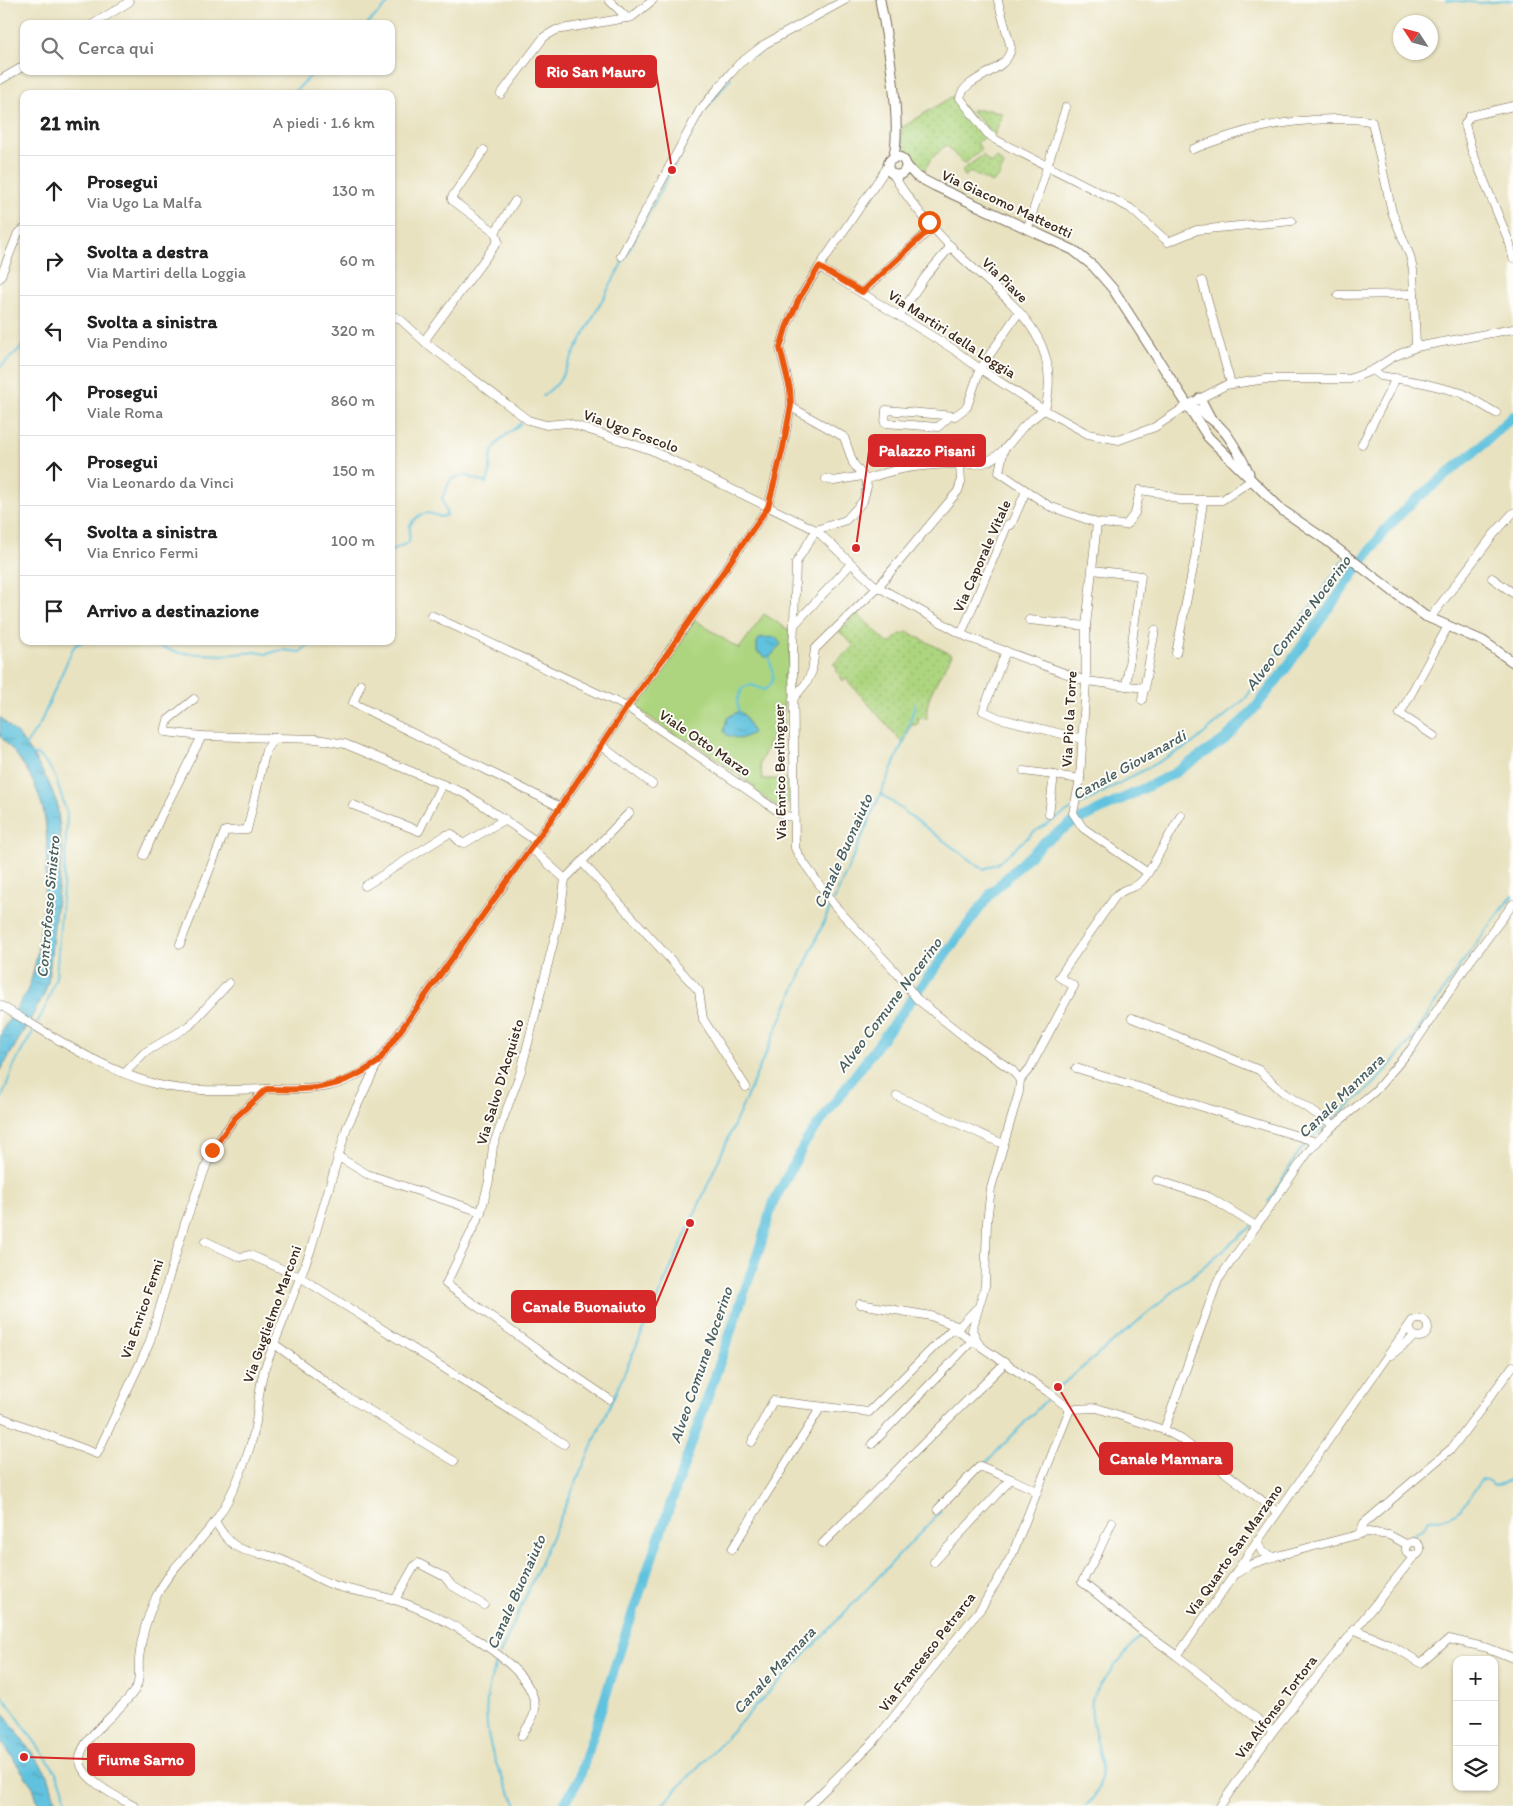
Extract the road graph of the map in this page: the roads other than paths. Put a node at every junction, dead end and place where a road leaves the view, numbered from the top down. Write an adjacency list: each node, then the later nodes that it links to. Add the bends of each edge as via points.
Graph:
1 (128, 0): 8 (street)
2 (609, 0): 7 (street)
3 (653, 0): 7 (street)
4 (845, 0): 25 (street, via 765,44 730,74 700,110)
5 (880, 0): 17 (main road, via 892,78)
6 (998, 1): 16 (street, via 1010,55 964,89 960,98 986,133)
7 (627, 18): 11 (street, via 556,30 544,37)
8 (100, 20)
9 (20, 68): 10 (street)
10 (0, 80)
11 (501, 94)
12 (1513, 106): 26 (street, via 1470,116 1465,124 1472,151)
13 (1066, 107): 16 (street)
14 (484, 150): 23 (street, via 452,200)
15 (1192, 150): 32 (street, via 1276,123 1308,119 1364,119 1372,122 1392,212 1410,256)
16 (1048, 167): 19 (street, via 1130,208 1168,242 1197,230); 21 (street)
17 (897, 168): 20 (street, Via Piave, via 902,188); 21 (main road, Via Giacomo Matteotti); 27 (street, via 878,179)
18 (515, 201): 23 (street)
19 (1292, 221)
20 (933, 226): 24 (street, Via Piave); 30 (street)
21 (1028, 227): 44 (main road, Via Giacomo Matteotti, via 1073,250 1098,272 1120,299)
22 (20, 232): 28 (street)
23 (495, 232): 37 (street, via 499,238 497,244)
24 (951, 246): 33 (street, Via Piave); 34 (street)
25 (621, 256)
26 (1513, 258)
27 (819, 267): 30 (street, Via Martiri della Loggia); 45 (street, via 799,299 780,348)
28 (0, 278)
29 (1202, 281): 42 (street)
30 (862, 292): 34 (street, Via Martiri della Loggia)
31 (1338, 294): 32 (street)
32 (1414, 294): 38 (street)
33 (1020, 312): 39 (street); 46 (street, Via Piave, via 1045,354 1050,382)
34 (899, 316): 39 (street, Via Martiri della Loggia)
35 (395, 317): 37 (street, Via Ugo Foscolo)
36 (1513, 329): 38 (street, Via Martiri della Loggia)
37 (424, 340): 61 (street, Via Ugo Foscolo, via 528,420 546,425 568,423 651,450)
38 (1416, 347): 40 (street, Via Martiri della Loggia)
39 (980, 369): 46 (street, Via Martiri della Loggia); 48 (street, via 967,407)
40 (1373, 370): 41 (street, via 1379,376); 42 (street, Via Martiri della Loggia, via 1339,380 1266,379)
41 (1396, 378): 47 (street, via 1462,393); 53 (street)
42 (1232, 384): 43 (street, Via Martiri della Loggia)
43 (1200, 398): 44 (street, Via Martiri della Loggia); 49 (main road)
44 (1188, 405): 46 (street, Via Martiri della Loggia, via 1155,427 1119,440 1088,434); 49 (main road); 50 (main road, Via Giacomo Matteotti)
45 (791, 407): 56 (street, via 844,437 853,463); 61 (street)
46 (1044, 409): 54 (street, via 1024,426)
47 (1496, 413)
48 (950, 416): 48 (street, via 938,427 885,423 884,420 886,410)
49 (1210, 417): 50 (main road, via 1201,419); 51 (main road)
50 (1199, 424): 52 (main road, Via Giacomo Matteotti)
51 (1224, 430): 52 (main road, via 1217,441); 58 (main road)
52 (1212, 441): 58 (main road, Via Giacomo Matteotti)
53 (1362, 444)
54 (1002, 453): 55 (street, via 980,465); 59 (street, via 999,472)
55 (960, 464): 56 (street); 68 (street, via 958,491)
56 (864, 478): 57 (street); 64 (street, via 868,488 856,511 846,520)
57 (826, 479)
58 (1252, 480): 60 (street, via 1222,500); 71 (main road, Via Giacomo Matteotti, via 1290,517)
59 (1026, 491): 63 (street, via 1049,506); 77 (street, Via Caporale Vitale, via 1011,525 1008,524)
60 (1203, 502): 63 (street, via 1140,490 1135,513 1126,525); 79 (street)
61 (768, 507): 64 (street, Via Ugo Foscolo); 88 (street)
62 (1513, 513): 71 (street)
63 (1097, 523): 66 (street, Via Pio la Torre)
64 (816, 530): 65 (street, Via Ugo Foscolo); 73 (street, Via Enrico Berlinguer, via 796,563)
65 (852, 564): 68 (street, Via Ugo Foscolo); 73 (street)
66 (1093, 570): 74 (street, Via Pio la Torre); 83 (street, via 1141,576)
67 (1492, 578): 69 (street)
68 (878, 586): 77 (street, Via Ugo Foscolo); 86 (street, via 815,649 812,671)
69 (1513, 593)
70 (431, 615): 88 (street, Viale Otto Marzo)
71 (1430, 618): 75 (main road, Via Giacomo Matteotti)
72 (1029, 620): 74 (street)
73 (795, 624): 86 (street, Via Enrico Berlinguer)
74 (1086, 626): 81 (street, Via Pio la Torre)
75 (1448, 626): 80 (main road, Via Giacomo Matteotti); 90 (street, via 1400,714)
76 (1155, 630): 84 (street)
77 (962, 632): 78 (street, Via Ugo Foscolo, via 967,637)
78 (1006, 651): 81 (street, Via Ugo Foscolo); 92 (street, via 983,711)
79 (1176, 654)
80 (1512, 659)
81 (1086, 682): 83 (street, Via Ugo Foscolo); 92 (street, Via Pio la Torre)
82 (361, 684): 100 (street, via 353,703)
83 (1126, 686): 84 (street, Via Ugo Foscolo)
84 (1145, 688): 87 (street)
85 (194, 699): 89 (street, via 168,720 165,732)
86 (793, 699): 104 (street, Via Enrico Berlinguer)
87 (1142, 700)
88 (627, 707): 93 (street); 104 (street, Viale Otto Marzo, via 785,816)
89 (202, 736): 91 (street); 108 (street)
90 (1434, 736)
91 (274, 738): 97 (street, via 317,739 345,744); 114 (street, via 266,750 247,830 225,831)
92 (1082, 739): 96 (street, Via Pio la Torre)
93 (602, 746): 98 (street); 100 (street)
94 (1024, 771): 95 (street)
95 (1054, 775): 96 (street); 102 (street)
96 (1080, 779): 110 (street, Via Pio la Torre, via 1073,813 1079,825)
97 (442, 784): 99 (street, via 419,831); 105 (street, via 481,802)
98 (652, 784)
99 (353, 806)
100 (560, 807): 106 (street)
101 (629, 813): 109 (street)
102 (1049, 814)
103 (1181, 815): 110 (street)
104 (794, 817): 121 (street, Via Enrico Berlinguer, via 794,837 799,856 832,903 896,972 916,999 1012,1070)
105 (505, 819): 106 (street); 112 (street, via 465,843 452,834 446,834)
106 (536, 841): 107 (street)
107 (531, 848): 111 (street); 118 (street)
108 (144, 855)
109 (582, 862): 111 (street); 122 (street, via 699,991 703,1018)
110 (1148, 873): 121 (street, via 1136,888 1126,888 1115,897 1059,977 1074,986 1030,1068)
111 (565, 879): 130 (street, Via Salvo D'Acquisto, via 560,916 522,1071 493,1146 489,1181)
112 (364, 886)
113 (1513, 904): 125 (street, via 1411,1048 1375,1091)
114 (180, 944)
115 (229, 983): 120 (street, via 189,1026 144,1053)
116 (0, 1005): 120 (street, via 102,1064)
117 (1132, 1018): 125 (street, via 1259,1070 1285,1094)
118 (378, 1062): 123 (street, via 358,1076 320,1089); 128 (street, Via Guglielmo Marconi)
119 (1076, 1068): 126 (street)
120 (125, 1073): 123 (street, via 156,1084 185,1088)
121 (1020, 1080): 127 (street)
122 (746, 1087)
123 (267, 1089): 148 (street, Via Enrico Fermi, via 235,1118 212,1150 185,1223 149,1344 97,1454)
124 (897, 1096): 127 (street)
125 (1331, 1124): 126 (street)
126 (1312, 1141): 131 (street)
127 (1003, 1144): 135 (street, via 988,1207 986,1286)
128 (337, 1156): 130 (street, via 367,1174); 133 (street, Via Guglielmo Marconi)
129 (1157, 1180): 131 (street, via 1209,1197)
130 (480, 1212): 145 (street, Via Salvo D'Acquisto, via 446,1284)
131 (1254, 1225): 149 (street, via 1218,1280)
132 (205, 1242): 133 (street, via 240,1257 250,1255)
133 (300, 1277): 140 (street, Via Guglielmo Marconi); 151 (street)
134 (860, 1304): 137 (street, via 931,1316)
135 (981, 1304): 137 (street); 141 (street, via 972,1330)
136 (1412, 1321): 138 (street, via 1410,1330); 138 (street, via 1421,1319 1427,1325 1426,1333 1421,1337); 142 (street, Via Quarto San Marzano)
137 (958, 1329): 139 (street); 146 (street, via 952,1329 868,1412)
138 (1415, 1336): 142 (street)
139 (972, 1341): 141 (street); 152 (street)
140 (273, 1343): 153 (street, via 344,1395); 158 (street, Via Guglielmo Marconi, via 258,1390 256,1422 248,1450 226,1504)
141 (980, 1346): 143 (street)
142 (1383, 1360): 157 (street, Via Quarto San Marzano)
143 (1006, 1362): 147 (street); 162 (street)
144 (1513, 1366): 160 (street, via 1452,1448 1364,1523)
145 (609, 1399)
146 (821, 1406): 150 (street, via 773,1401); 164 (street)
147 (1070, 1410): 149 (street, via 1097,1408); 155 (street, Via Francesco Petrarca)
148 (0, 1417)
149 (1164, 1430): 157 (street, via 1181,1438)
150 (752, 1442)
151 (564, 1444)
152 (872, 1444)
153 (454, 1461)
154 (1011, 1479): 155 (street); 156 (street, via 982,1467); 167 (street)
155 (1037, 1491): 179 (street, Via Francesco Petrarca, via 1004,1570 973,1620 868,1747)
156 (938, 1509)
157 (1278, 1512): 161 (street, Via Quarto San Marzano)
158 (215, 1521): 170 (street, via 238,1547 276,1557 328,1583); 178 (street, Via Guglielmo Marconi, via 167,1576 143,1632 137,1687 84,1746 80,1758 81,1767 88,1777)
159 (1112, 1522): 173 (street, via 1082,1582)
160 (1359, 1534): 163 (street, via 1389,1535); 166 (street)
161 (1257, 1541): 166 (street, via 1262,1552); 169 (street, Via Quarto San Marzano)
162 (823, 1543)
163 (1407, 1548): 165 (street, via 1409,1555); 165 (street, via 1413,1542 1419,1546); 168 (street)
164 (732, 1549)
165 (1415, 1555): 168 (street, Via Alfonso Tortora)
166 (1273, 1557): 169 (street)
167 (934, 1562)
168 (1402, 1569): 172 (street, Via Alfonso Tortora)
169 (1234, 1575): 173 (street, Via Quarto San Marzano)
170 (396, 1600): 171 (street, via 418,1563); 176 (street, via 443,1619 467,1633 520,1675 535,1709)
171 (484, 1604)
172 (1353, 1629): 174 (street, via 1389,1644 1421,1663 1449,1639); 175 (street, Via Alfonso Tortora)
173 (1177, 1656): 175 (street)
174 (1513, 1658)
175 (1272, 1731): 177 (street, Via Alfonso Tortora)
176 (522, 1736)
177 (1221, 1804): 180 (street, Via Alfonso Tortora)
178 (134, 1806)
179 (808, 1806)
180 (1214, 1806)

